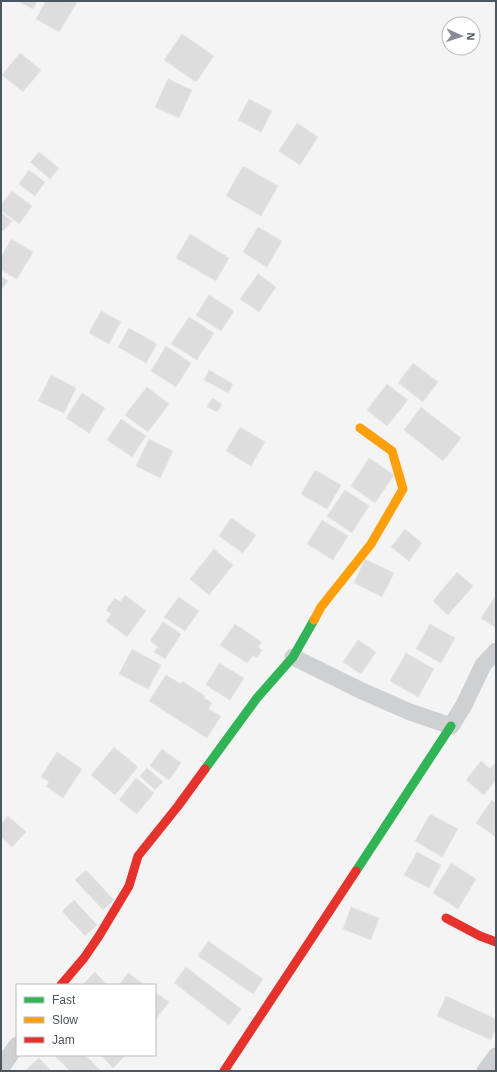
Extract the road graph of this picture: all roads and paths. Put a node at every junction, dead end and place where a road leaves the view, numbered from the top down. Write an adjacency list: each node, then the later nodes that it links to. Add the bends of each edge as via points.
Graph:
1 (360, 428): 3 (street, via 392,451 403,489 371,544 321,607)
2 (496, 651): 4 (street, via 483,665)
3 (293, 657): 4 (street, via 362,691); 7 (street, via 257,698 138,856 129,886 84,958)
4 (451, 726): 11 (street)
5 (446, 918): 6 (street)
6 (496, 942)
7 (62, 984)
8 (16, 1046): 10 (street)
9 (496, 1056): 12 (street)
10 (1, 1068)
11 (224, 1071)
12 (485, 1071)

